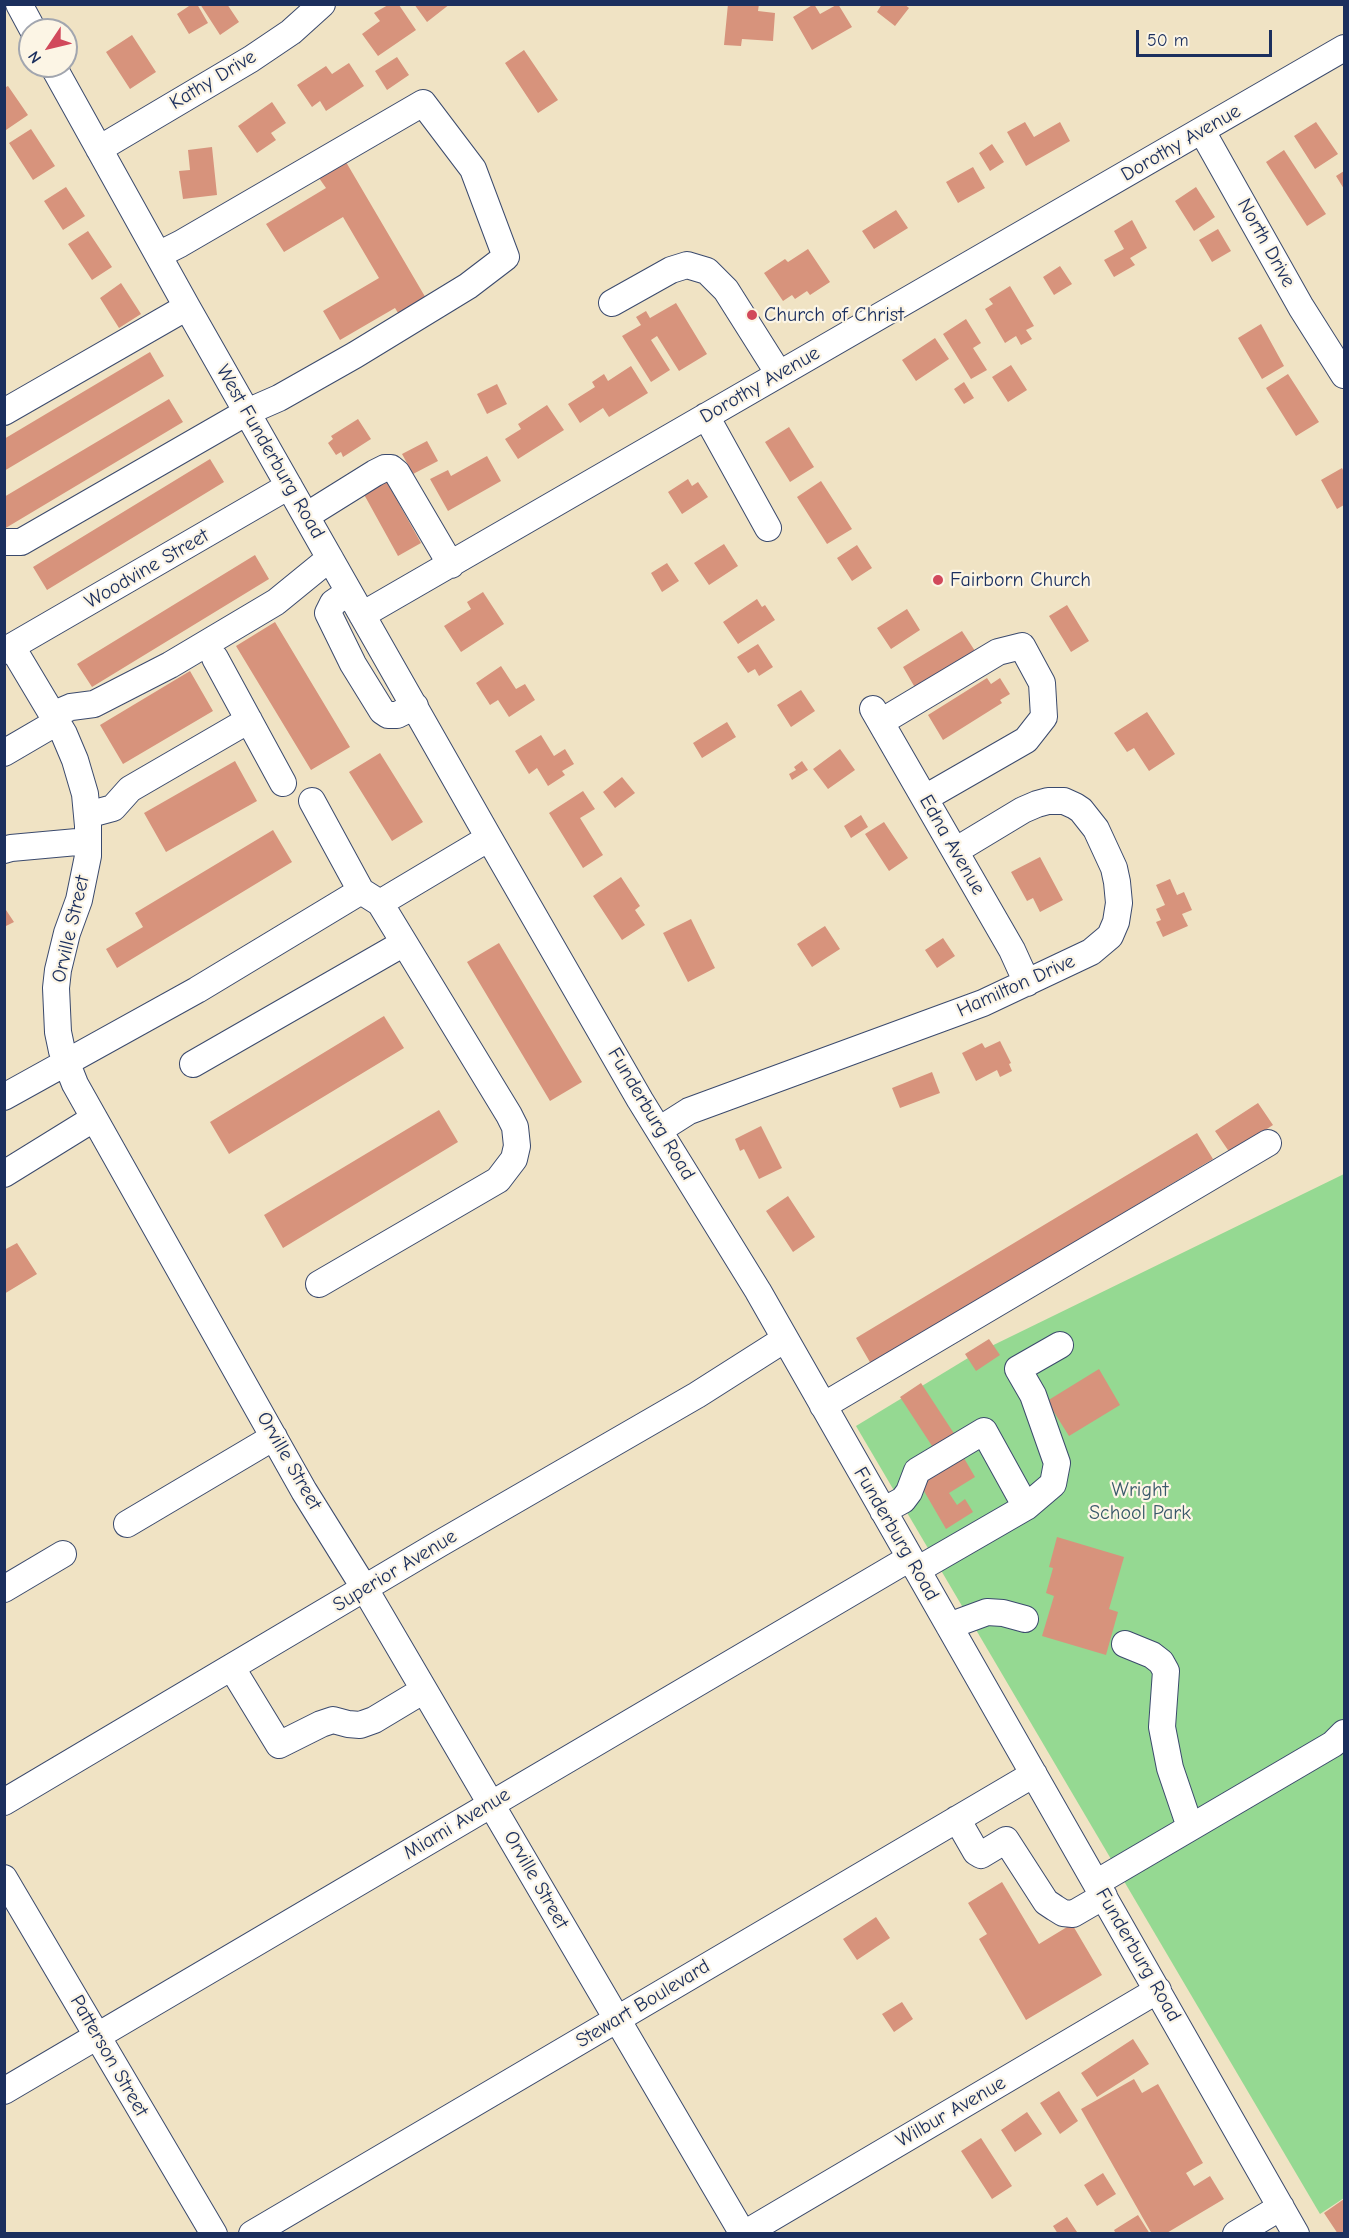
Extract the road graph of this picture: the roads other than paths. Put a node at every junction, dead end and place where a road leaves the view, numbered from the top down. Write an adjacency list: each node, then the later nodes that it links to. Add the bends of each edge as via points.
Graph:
1 (19, 4): 3 (street)
2 (322, 4): 7 (street, Kathy Drive, via 291,32 251,59)
3 (27, 18)
4 (1344, 48): 6 (street, Dorothy Avenue)
5 (60, 78): 7 (street, West Funderburg Road)
6 (1202, 131): 11 (street, North Drive); 12 (street, Dorothy Avenue)
7 (99, 149): 8 (street, West Funderburg Road)
8 (158, 255): 10 (street, West Funderburg Road); 14 (street, via 423,103 473,169 506,257 468,286 355,355)
9 (612, 303): 12 (street, via 671,270 687,265 707,271 726,290)
10 (187, 307): 13 (street); 14 (street, West Funderburg Road)
11 (1338, 365)
12 (779, 374): 15 (street, Dorothy Avenue)
13 (4, 412)
14 (248, 412): 16 (street, West Funderburg Road); 19 (street, via 21,542)
15 (706, 416): 18 (street); 21 (street, Dorothy Avenue)
16 (289, 486): 17 (street, West Funderburg Road); 24 (street, Woodvine Street)
17 (306, 516): 20 (street, West Funderburg Road); 21 (street, via 375,473 391,468)
18 (768, 528)
19 (4, 542)
20 (330, 558): 22 (street, West Funderburg Road); 27 (street, via 276,602 170,665 94,704 71,707)
21 (451, 565): 23 (street, Dorothy Avenue)
22 (349, 591): 23 (street, West Funderburg Road); 26 (street, via 333,603 328,613 353,663 382,711 397,715)
23 (362, 615): 26 (street, West Funderburg Road)
24 (8, 649): 27 (street, Orville Street)
25 (215, 658): 28 (street)
26 (414, 706): 34 (street, West Funderburg Road)
27 (55, 719): 29 (street); 33 (street, Orville Street, via 75,760)
28 (249, 720): 30 (street); 33 (street, via 130,789 113,808)
29 (4, 753)
30 (283, 783)
31 (925, 798): 31 (street, Edna Avenue, via 877,715 998,652 1022,646 1042,683 1044,717 1026,740); 37 (street, Edna Avenue)
32 (312, 801): 38 (street)
33 (87, 815): 35 (street, Orville Street)
34 (489, 838): 38 (street); 45 (street, Funderburg Road)
35 (88, 842): 36 (street); 41 (street, Orville Street, via 83,884 67,933 56,988 58,1032)
36 (4, 850)
37 (956, 851): 40 (street, Edna Avenue, via 1012,950); 40 (street, Hamilton Drive, via 1023,810 1048,801 1075,806 1096,830 1117,882 1119,903 1110,936 1099,947)
38 (370, 897): 39 (street); 41 (street)
39 (404, 943): 42 (street); 48 (street, via 509,1115 515,1127 514,1159 498,1180)
40 (1026, 983): 45 (street, Hamilton Drive, via 983,1003 689,1111)
41 (66, 1061): 43 (street); 44 (street, Orville Street)
42 (193, 1064)
43 (4, 1097)
44 (93, 1119): 47 (street); 52 (street, Orville Street)
45 (659, 1130): 49 (street, Funderburg Road)
46 (1268, 1143): 51 (street)
47 (4, 1174)
48 (319, 1284)
49 (785, 1339): 51 (street, Funderburg Road); 59 (street, Superior Avenue, via 697,1395)
50 (1060, 1345): 53 (street, Miami Avenue, via 1018,1368 1033,1395 1057,1463 1053,1485)
51 (823, 1406): 54 (street, Funderburg Road)
52 (274, 1437): 55 (street); 59 (street, Orville Street)
53 (1026, 1507): 54 (street, via 984,1431 917,1471 903,1500); 57 (street, Miami Avenue)
54 (883, 1511): 57 (street, Funderburg Road)
55 (127, 1524)
56 (63, 1554): 58 (street)
57 (913, 1564): 61 (street, Funderburg Road); 68 (street, Miami Avenue)
58 (4, 1589)
59 (365, 1589): 63 (street, Superior Avenue); 64 (street, Orville Street)
60 (1025, 1619): 61 (street, via 987,1612)
61 (949, 1626): 66 (street, Funderburg Road)
62 (1125, 1644): 70 (street, via 1152,1655 1166,1671 1162,1727 1170,1768)
63 (232, 1668): 64 (street, via 279,1745 333,1720 360,1725 374,1720); 67 (street, Superior Avenue)
64 (424, 1690): 68 (street, Orville Street)
65 (1344, 1733): 70 (street, via 1333,1744)
66 (1034, 1774): 69 (street, Stewart Boulevard); 72 (street, Funderburg Road)
67 (4, 1802)
68 (492, 1804): 74 (street, Orville Street); 75 (street, Miami Avenue)
69 (957, 1819): 72 (street, via 981,1855 1006,1840 1046,1902 1063,1913 1073,1914); 74 (street, Stewart Boulevard)
70 (1190, 1827): 72 (street)
71 (4, 1878): 75 (street, Patterson Street)
72 (1100, 1889): 73 (street, Funderburg Road)
73 (1158, 1990): 77 (street, Funderburg Road); 80 (street, Wilbur Avenue)
74 (618, 2019): 79 (street, Stewart Boulevard); 80 (street, Orville Street)
75 (98, 2036): 76 (street, Miami Avenue); 78 (street, Patterson Street)
76 (4, 2091)
77 (1281, 2207): 81 (street); 82 (street, Funderburg Road)
78 (213, 2234)
79 (252, 2234)
80 (743, 2234)
81 (1236, 2234)
82 (1296, 2234)

